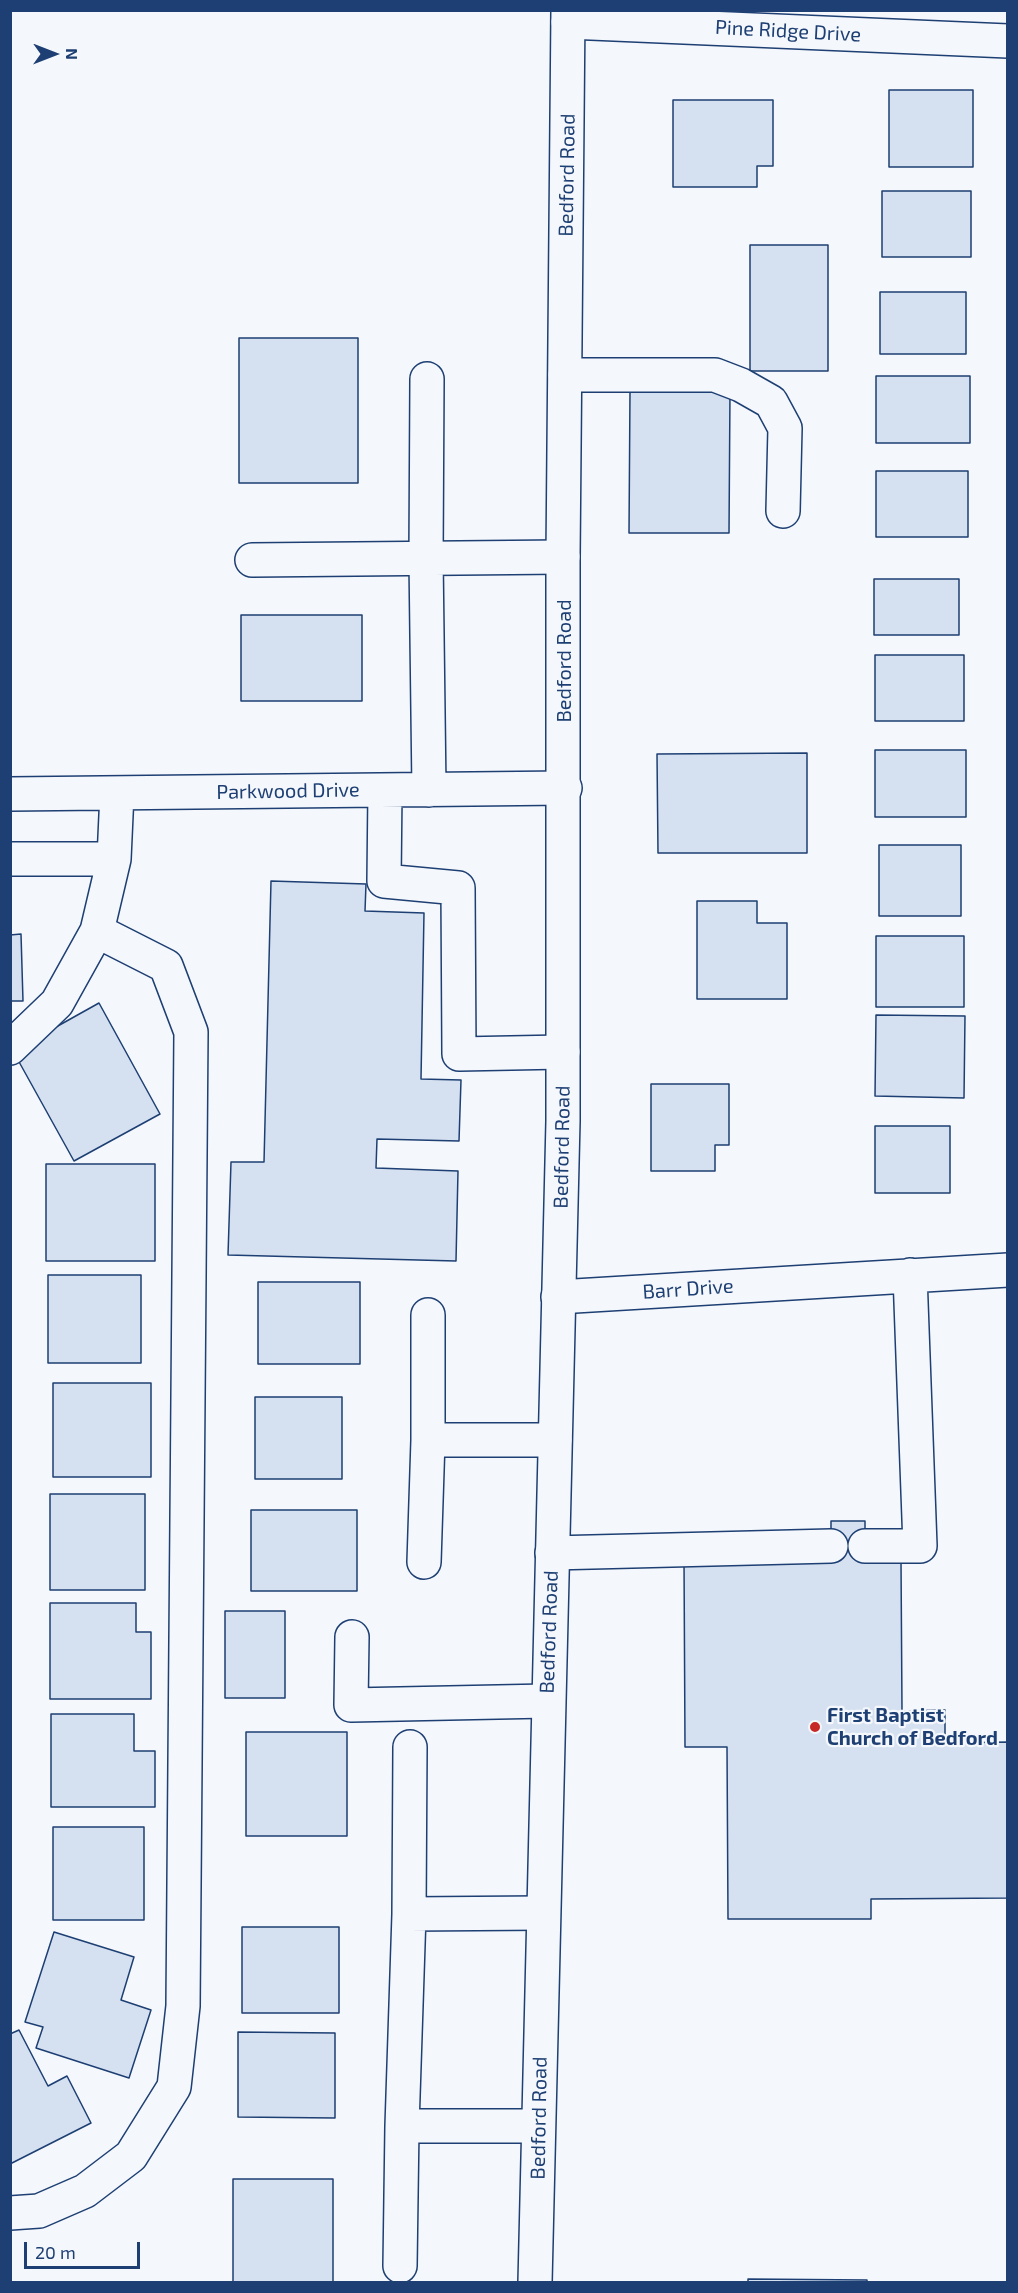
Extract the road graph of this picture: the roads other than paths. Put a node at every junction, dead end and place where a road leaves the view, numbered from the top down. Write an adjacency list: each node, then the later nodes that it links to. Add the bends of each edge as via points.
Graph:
1 (568, 16): 2 (main road, Pine Ridge Drive); 3 (main road, Bedford Road)
2 (1008, 41)
3 (565, 375): 5 (main road, via 715,375 771,402 785,428); 6 (main road, Bedford Road)
4 (427, 380): 7 (main road)
5 (783, 511)
6 (563, 557): 7 (main road); 9 (main road, Bedford Road)
7 (426, 558): 8 (main road); 10 (main road)
8 (252, 560)
9 (565, 788): 10 (main road, Parkwood Drive); 18 (main road, Bedford Road)
10 (429, 789): 11 (main road, Parkwood Drive)
11 (385, 790): 12 (main road, Parkwood Drive); 18 (main road, via 384,881 458,888 459,1054)
12 (117, 793): 13 (main road, Parkwood Drive); 15 (main road)
13 (10, 794)
14 (10, 859): 15 (main road)
15 (114, 859): 16 (main road)
16 (97, 931): 17 (main road, via 57,1003); 36 (main road, via 166,966 191,1032 183,2006 174,2087 131,2156 85,2191 39,2211)
17 (10, 1048)
18 (563, 1052): 21 (main road, Bedford Road)
19 (1008, 1270): 20 (main road, Barr Drive)
20 (910, 1275): 21 (main road, Barr Drive); 26 (main road, via 920,1546)
21 (558, 1297): 24 (main road, Bedford Road)
22 (428, 1315): 23 (main road)
23 (428, 1440): 24 (main road); 28 (main road)
24 (555, 1440): 27 (main road, Bedford Road)
25 (831, 1546): 27 (main road)
26 (865, 1546)
27 (552, 1553): 30 (main road, Bedford Road)
28 (424, 1562)
29 (352, 1637): 30 (main road, via 351,1705)
30 (547, 1701): 32 (main road, Bedford Road)
31 (410, 1747): 33 (main road)
32 (543, 1913): 33 (main road); 35 (main road, Bedford Road)
33 (409, 1914): 34 (main road)
34 (402, 2126): 35 (main road); 37 (main road)
35 (538, 2126): 38 (main road, Bedford Road)
36 (10, 2212)
37 (400, 2266)
38 (535, 2283)

